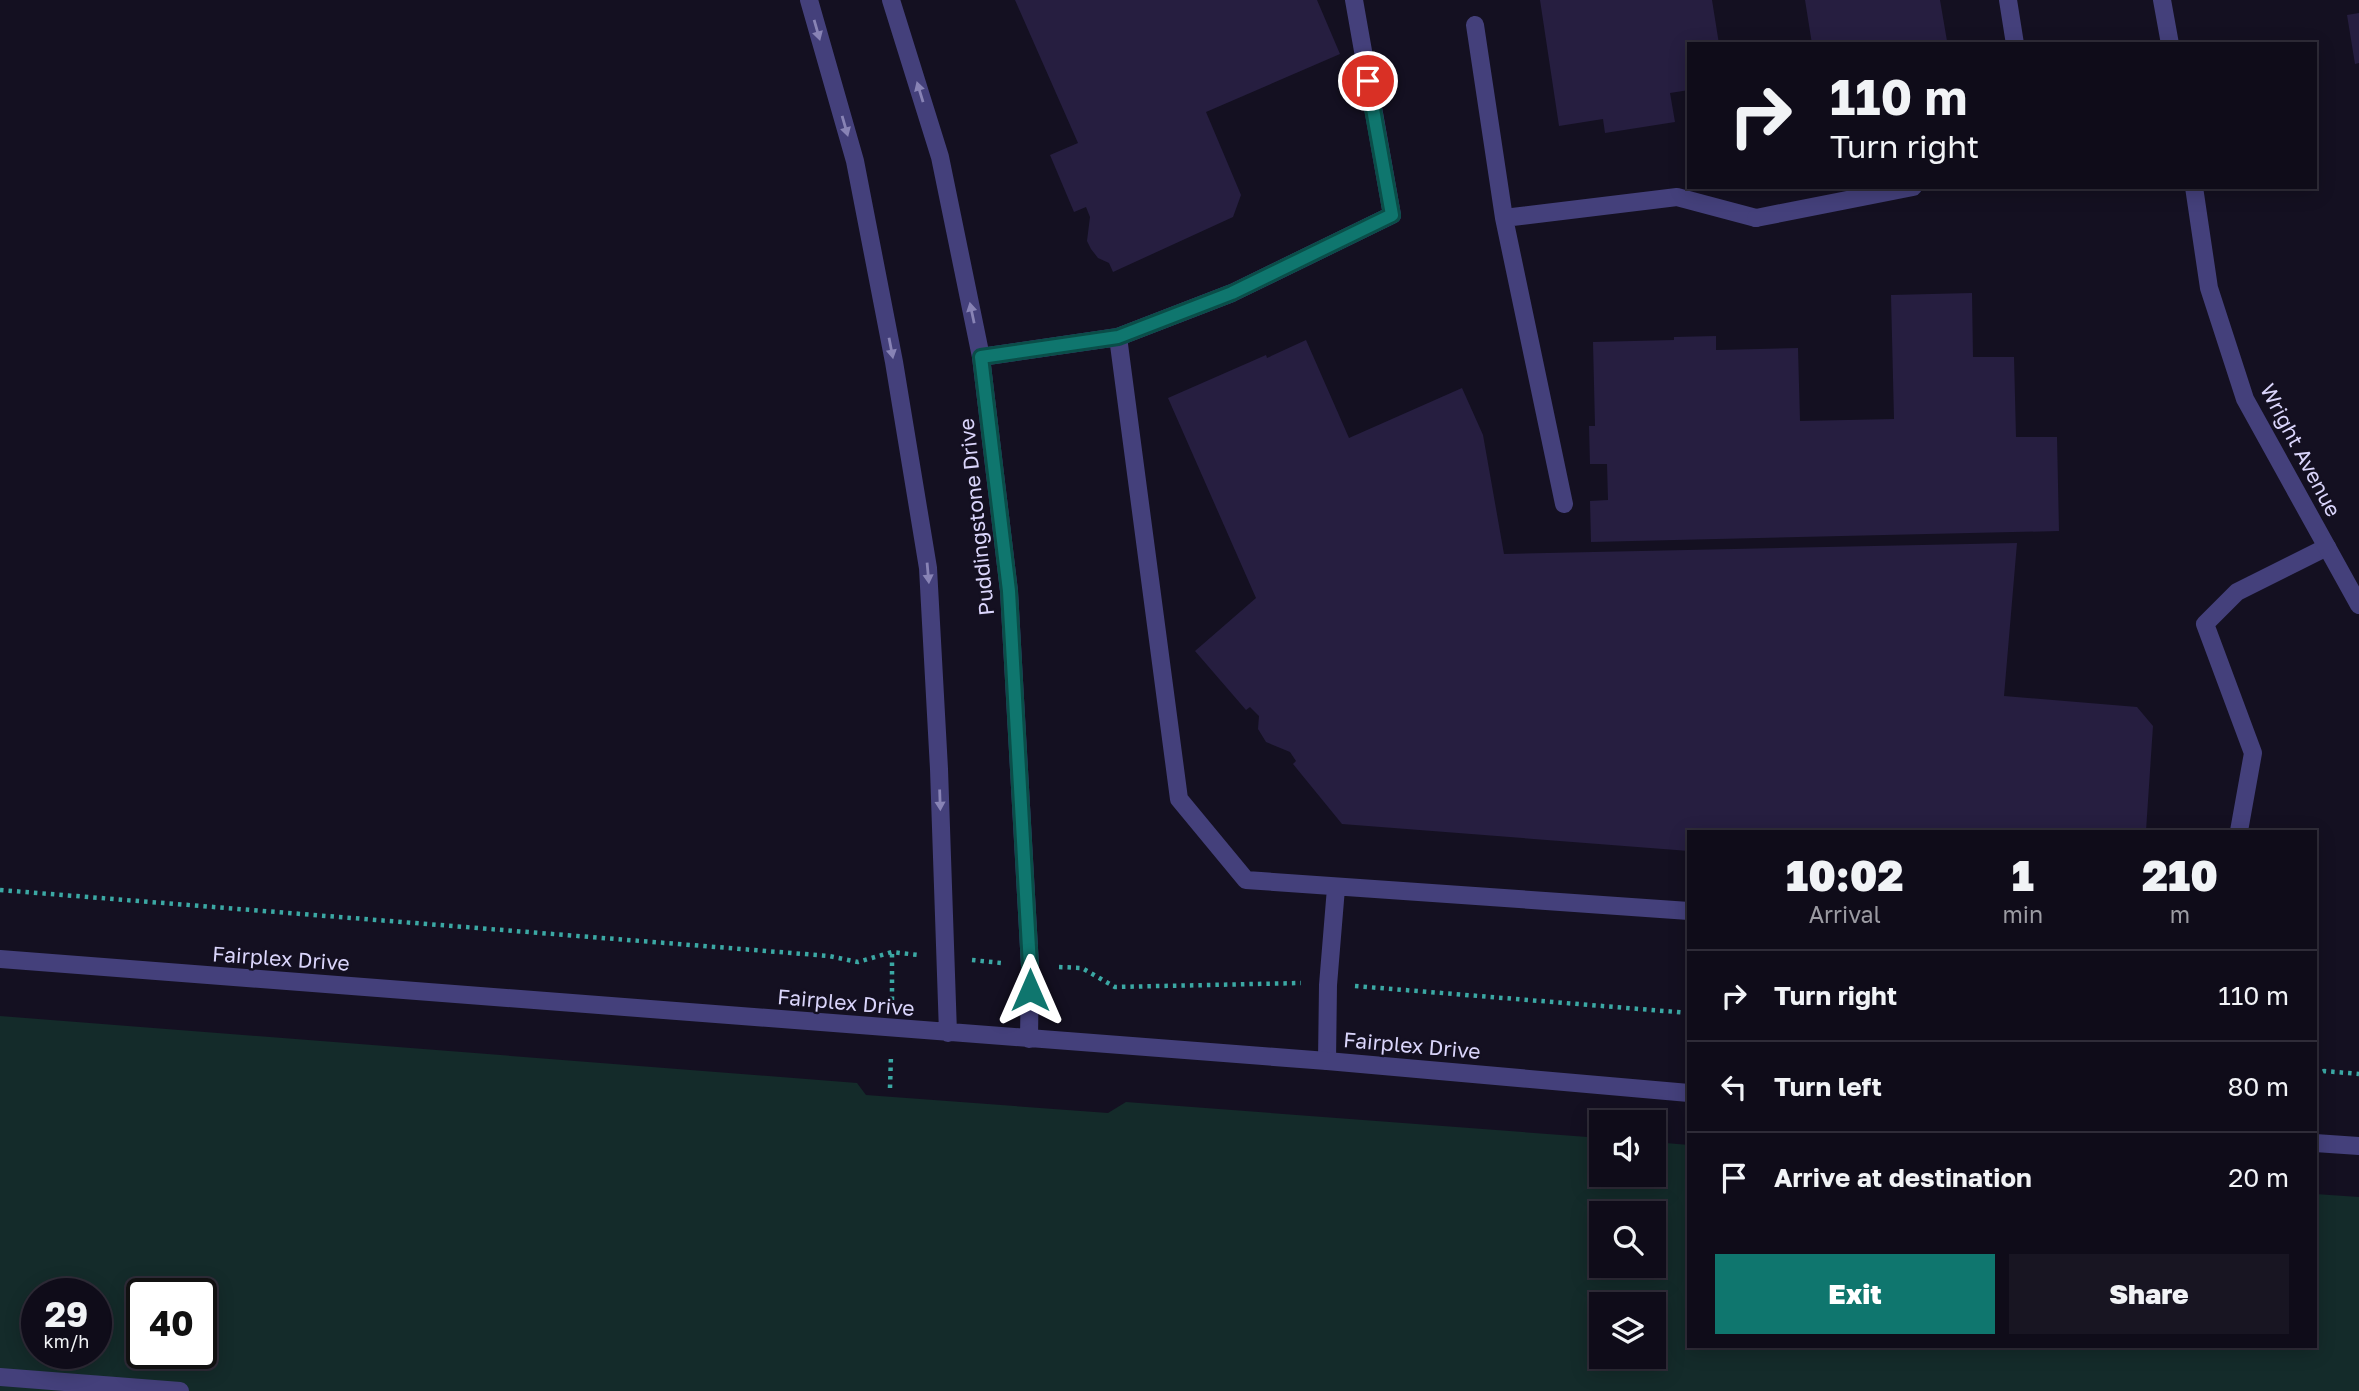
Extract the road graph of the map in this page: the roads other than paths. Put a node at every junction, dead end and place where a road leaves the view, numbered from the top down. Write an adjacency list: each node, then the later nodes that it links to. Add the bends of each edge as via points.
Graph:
1 (809, 0): 21 (street, one-way to 21, via 855,161 928,568)
2 (891, 0): 13 (street, Puddingstone Drive, one-way to 2, via 940,157)
3 (1354, 0): 12 (street, via 1392,215 1232,293)
4 (2008, 0): 7 (street)
5 (2162, 0): 8 (street)
6 (1475, 25): 11 (street)
7 (2015, 42)
8 (2170, 42)
9 (1903, 189): 11 (street, via 1756,218 1677,197)
10 (2194, 189): 15 (street, Wright Avenue, via 2209,288 2245,399)
11 (1504, 218): 14 (street)
12 (1118, 337): 13 (street); 18 (street, via 1179,799 1246,880)
13 (981, 357): 22 (street, Puddingstone Drive, via 1009,591 1030,966)
14 (1564, 504)
15 (2327, 547): 16 (street, Wright Avenue); 17 (street, via 2237,592 2205,624 2253,752)
16 (2359, 605)
17 (2239, 830)
18 (1336, 888): 19 (street); 23 (street)
19 (1687, 911)
20 (0, 959): 21 (street, Fairplex Drive)
21 (948, 1033): 22 (street, Fairplex Drive)
22 (1029, 1039): 23 (street, Fairplex Drive)
23 (1327, 1061): 24 (street, Fairplex Drive)
24 (1687, 1093)
25 (2317, 1143): 26 (street)
26 (2359, 1146)
27 (0, 1377): 28 (street)
28 (180, 1391)

